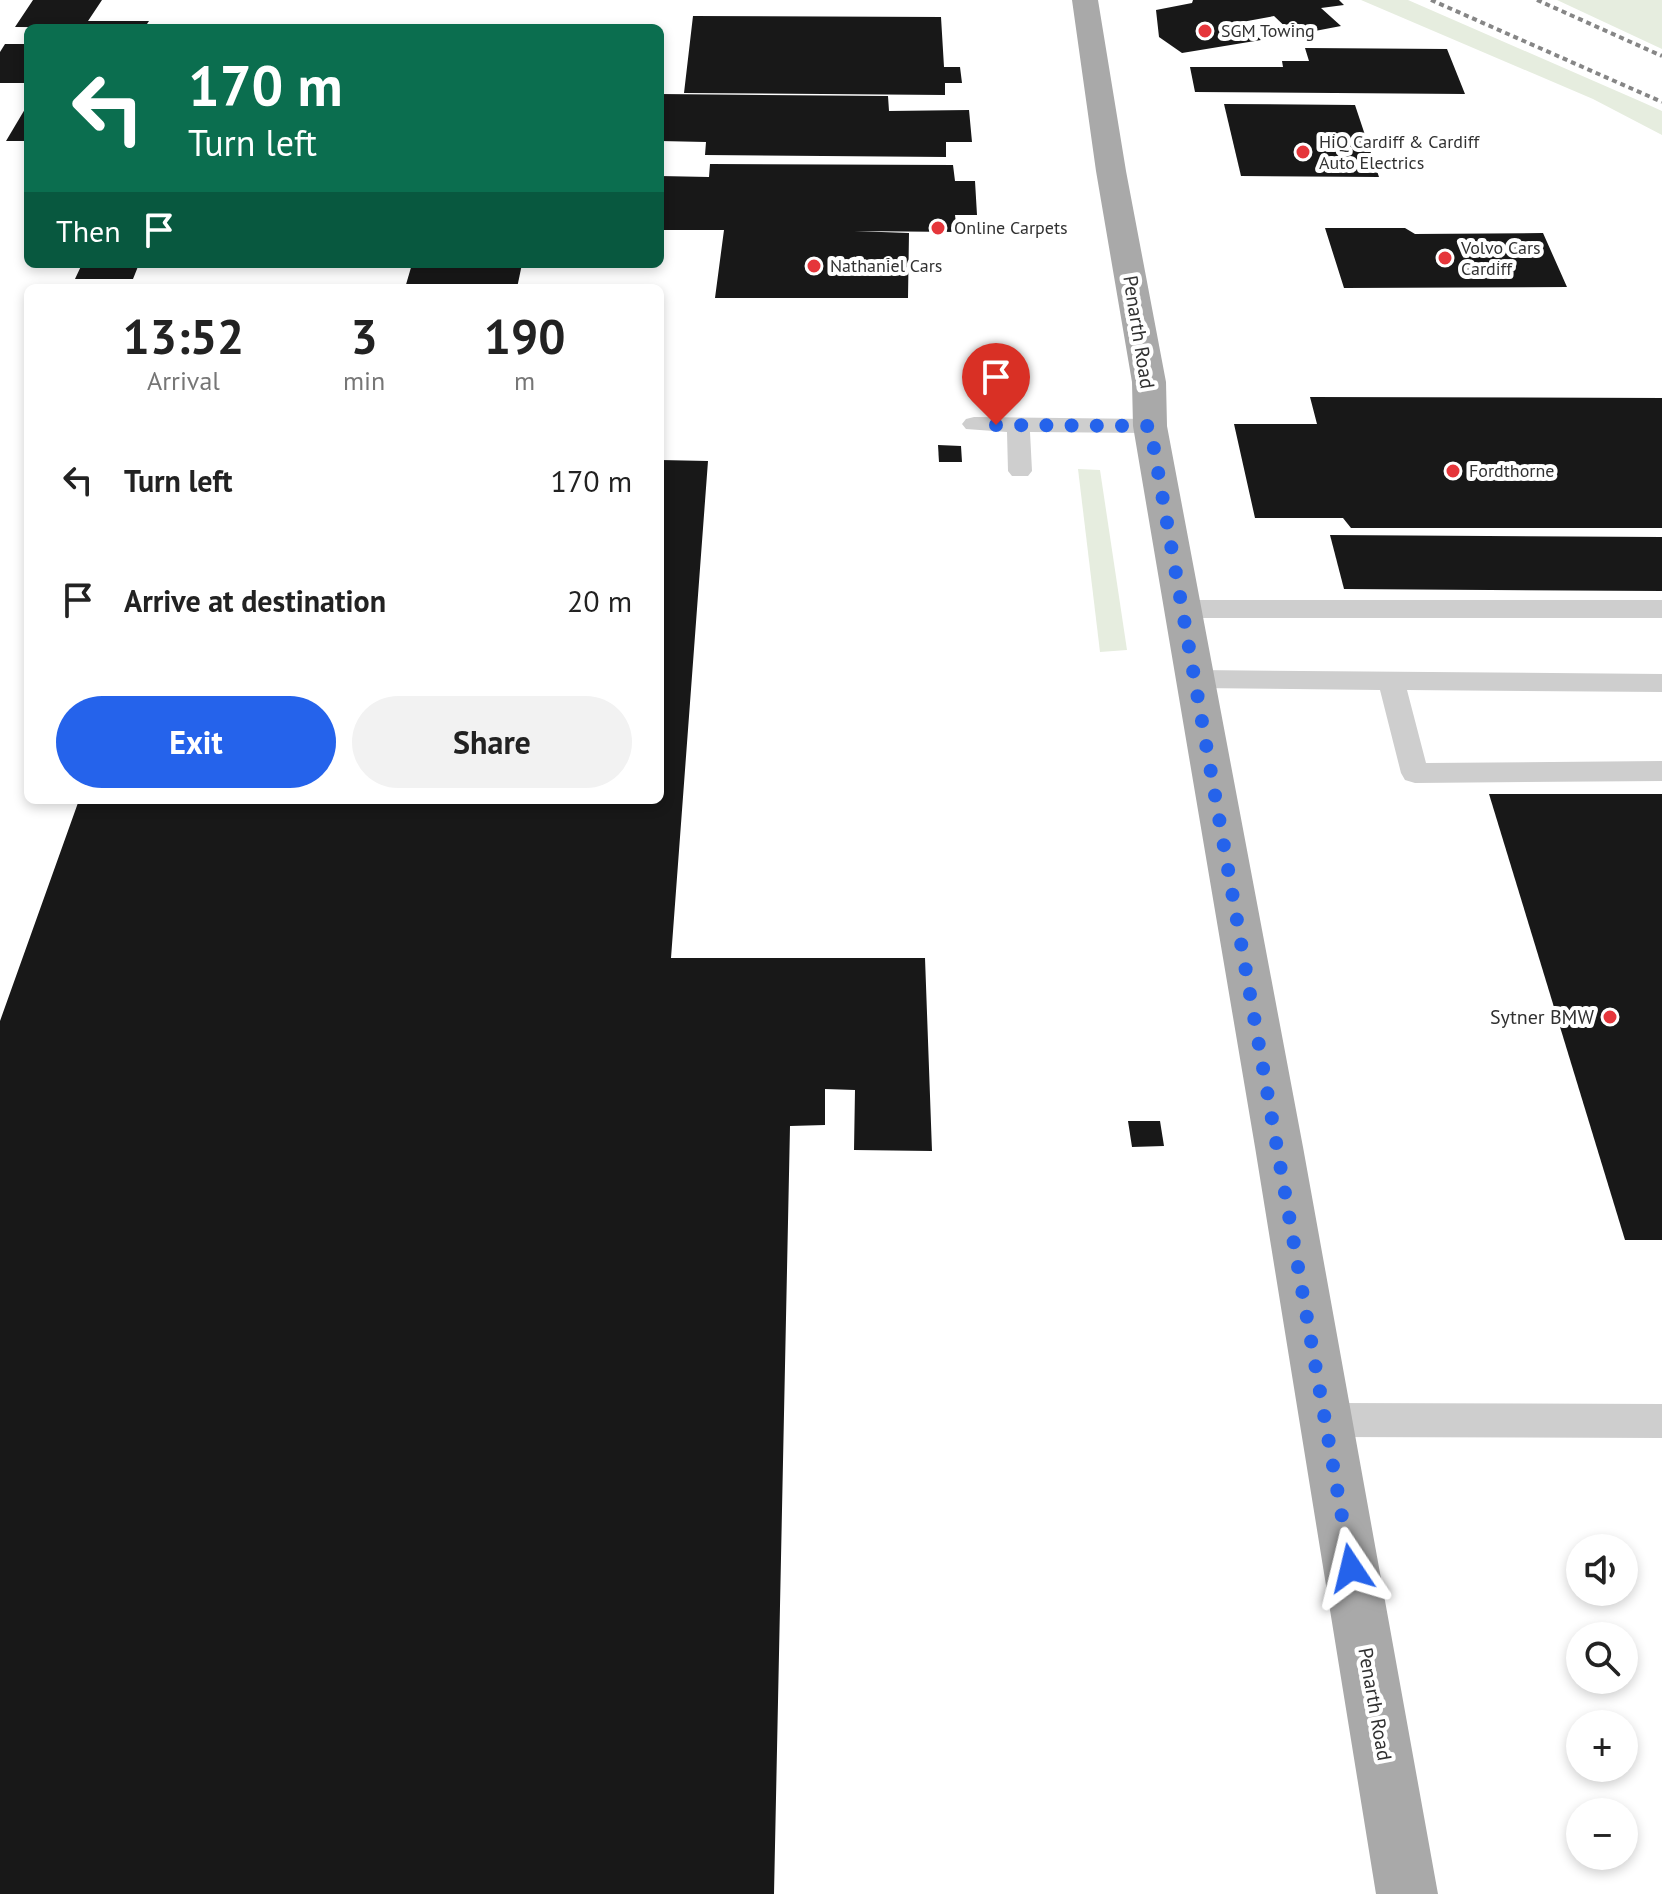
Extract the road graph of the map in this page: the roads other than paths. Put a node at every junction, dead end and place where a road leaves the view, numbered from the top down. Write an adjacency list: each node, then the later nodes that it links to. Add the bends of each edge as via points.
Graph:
1 (1085, 0): 4 (main road, Penarth Road, via 1149,382)
2 (974, 424): 3 (lane)
3 (1018, 425): 4 (lane); 5 (lane)
4 (1150, 426): 6 (main road, Penarth Road)
5 (1020, 471)
6 (1183, 609): 7 (lane); 8 (main road, Penarth Road)
7 (1662, 609)
8 (1196, 679): 9 (lane); 12 (main road, Penarth Road)
9 (1391, 681): 10 (lane); 11 (lane, via 1415,773)
10 (1662, 683)
11 (1662, 771)
12 (1326, 1420): 13 (lane); 14 (main road, Penarth Road)
13 (1662, 1421)
14 (1407, 1894)

